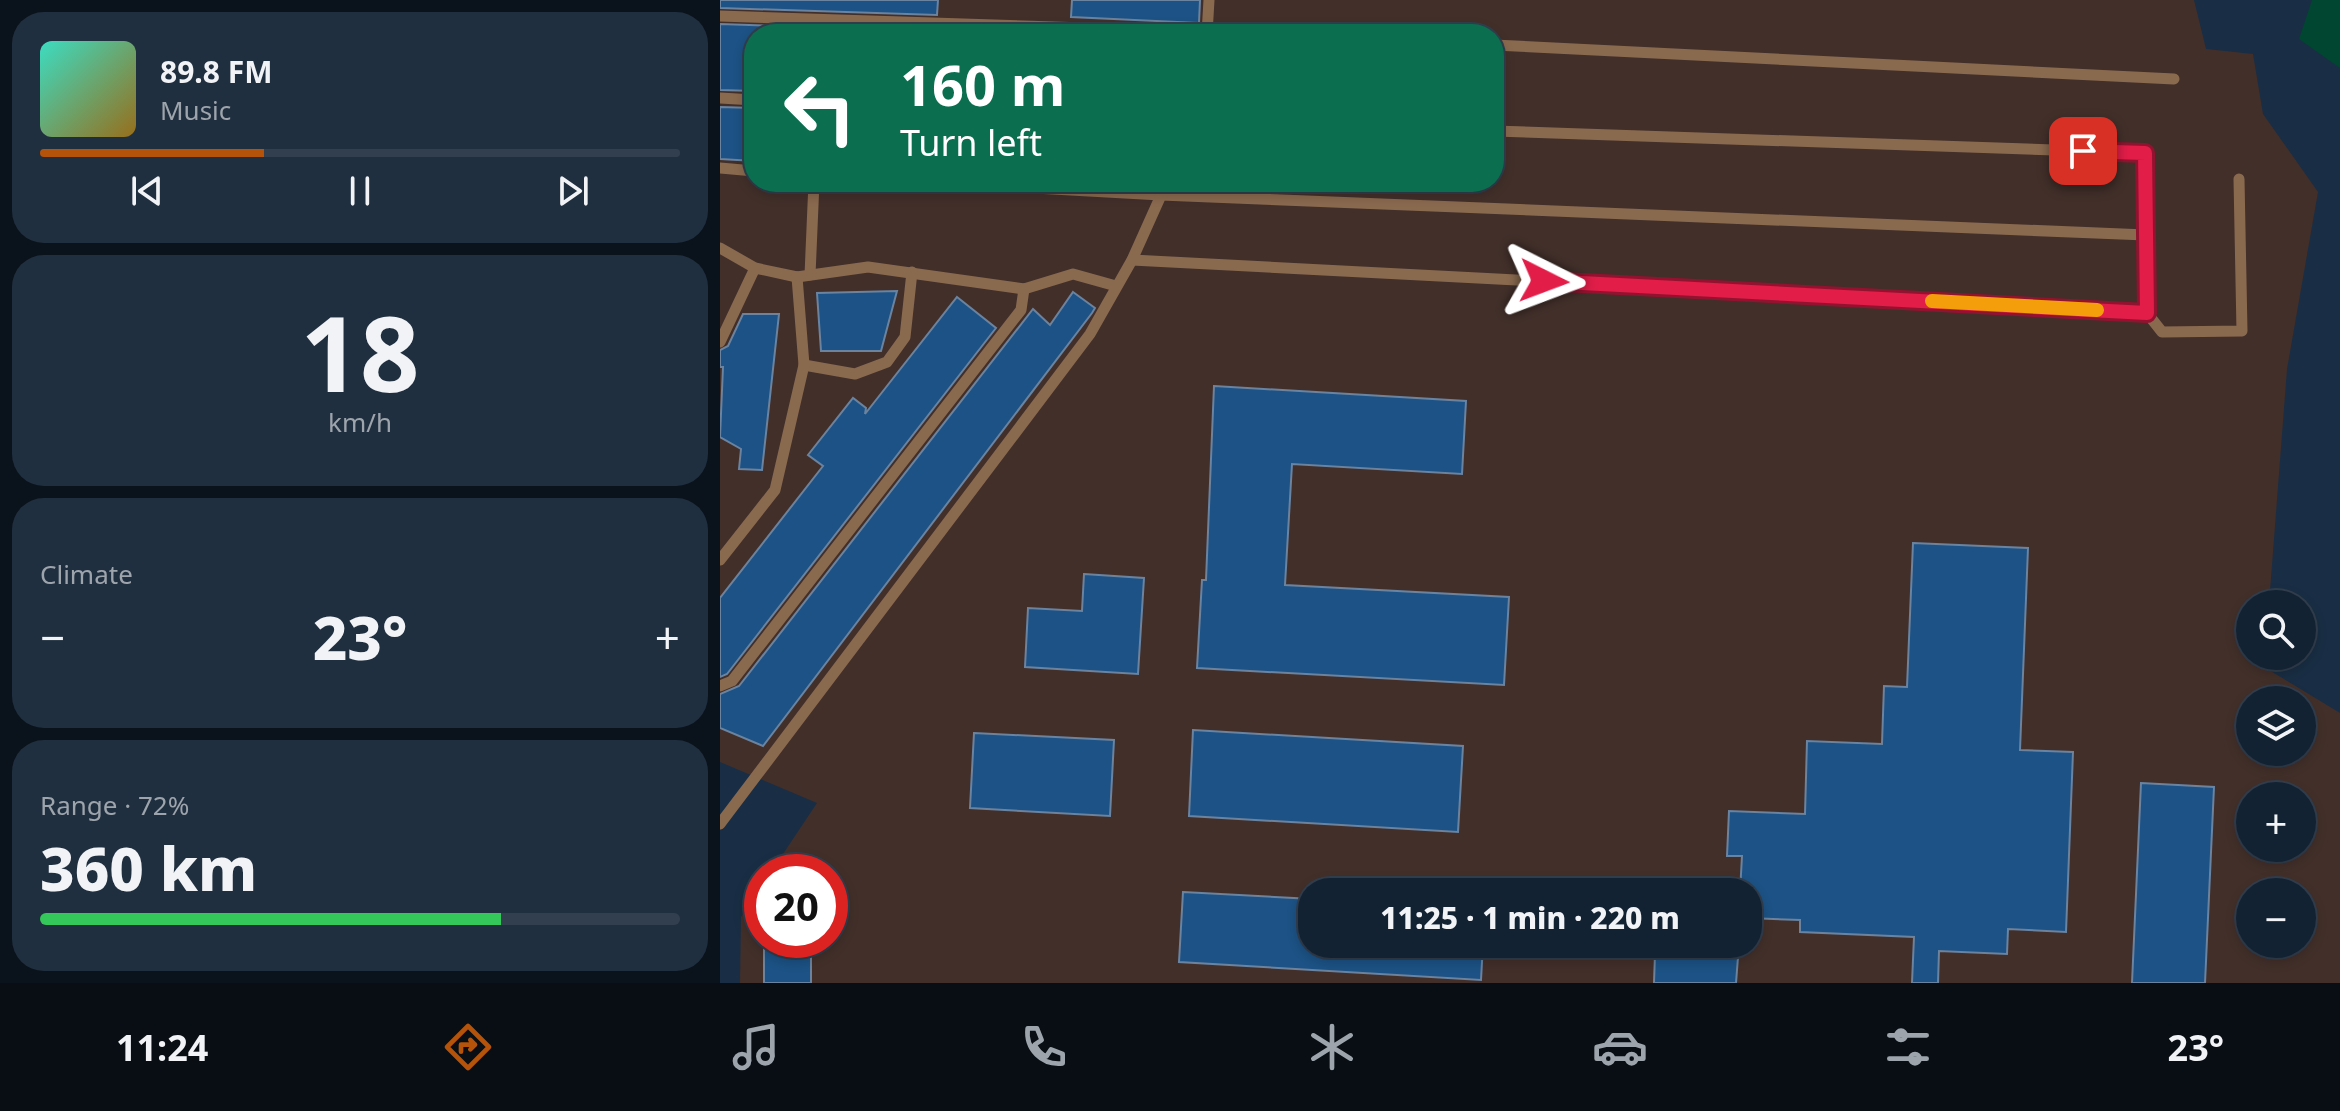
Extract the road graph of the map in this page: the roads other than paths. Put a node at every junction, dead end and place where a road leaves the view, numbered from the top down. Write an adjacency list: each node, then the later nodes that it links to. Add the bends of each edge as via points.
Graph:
1 (1209, 0): 4 (lane)
2 (720, 16): 3 (lane)
3 (964, 24)
4 (1208, 24)
5 (1504, 46): 6 (lane)
6 (2174, 79)
7 (720, 98): 8 (lane)
8 (744, 99)
9 (1504, 131): 17 (lane, via 2145,153)
10 (720, 168): 11 (lane)
11 (744, 170)
12 (2239, 179): 26 (lane, via 2242,331 2162,332)
13 (814, 192): 22 (lane)
14 (1107, 192): 16 (lane)
15 (1162, 192): 16 (lane)
16 (1161, 195): 17 (lane); 19 (lane)
17 (2146, 235): 26 (lane)
18 (720, 248): 20 (lane)
19 (1132, 260): 24 (lane); 26 (lane)
20 (755, 268): 23 (lane); 27 (lane)
21 (912, 272): 22 (lane, via 868,267); 25 (lane); 28 (lane, via 905,337 887,362 855,374)
22 (810, 275): 23 (lane)
23 (797, 277): 28 (lane)
24 (1116, 286): 25 (lane, via 1073,274); 32 (lane, via 1090,334)
25 (1024, 289): 31 (lane, via 1021,310 732,681)
26 (2147, 313)
27 (720, 342)
28 (804, 365): 29 (lane, via 775,490)
29 (725, 544): 30 (lane)
30 (720, 560)
31 (720, 686)
32 (720, 824)

